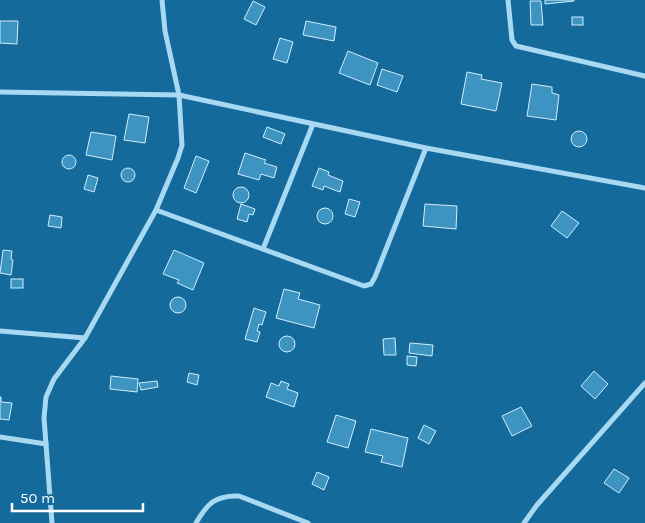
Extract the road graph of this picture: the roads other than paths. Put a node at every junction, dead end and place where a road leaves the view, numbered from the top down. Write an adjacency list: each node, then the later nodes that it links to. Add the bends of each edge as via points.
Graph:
1 (162, 0): 5 (street, via 164,31)
2 (508, 0): 3 (street, via 512,40 516,46)
3 (645, 76)
4 (0, 92): 5 (street)
5 (179, 95): 6 (street); 9 (street, via 182,145)
6 (313, 124): 7 (street); 10 (street)
7 (426, 148): 8 (street); 10 (street, via 371,284 364,286)
8 (645, 188)
9 (156, 210): 10 (street); 12 (street)
10 (263, 249)
11 (0, 331): 12 (street)
12 (85, 338): 15 (street, via 54,379 46,397)
13 (645, 383): 19 (street)
14 (0, 437): 15 (street)
15 (46, 444): 16 (street)
16 (52, 523)
17 (196, 523): 18 (street, via 214,500 238,496)
18 (308, 523)
19 (524, 523)

